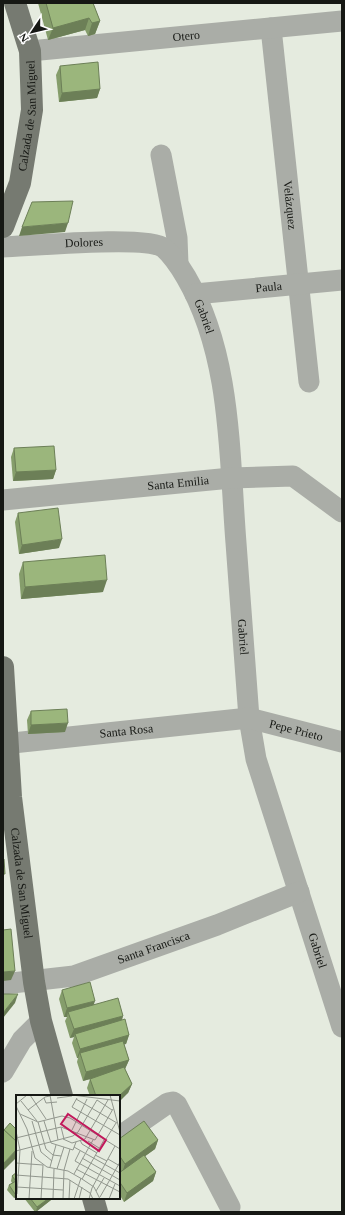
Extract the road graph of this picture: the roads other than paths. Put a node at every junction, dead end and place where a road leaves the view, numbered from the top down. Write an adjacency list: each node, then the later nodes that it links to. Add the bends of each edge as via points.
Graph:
1 (12, 8): 4 (main road, Calzada de San Miguel)
2 (342, 21): 3 (street, Otero)
3 (271, 28): 4 (street, Otero); 11 (street, Velázquez)
4 (30, 52): 6 (main road, Calzada de San Miguel, via 32,110 25,159 20,182)
5 (160, 154): 9 (street, via 177,238)
6 (3, 227)
7 (3, 247): 8 (street, Dolores, via 127,242 151,243)
8 (164, 248): 9 (street, Gabriel)
9 (178, 264): 12 (street, Gabriel)
10 (342, 280): 11 (street, Paula)
11 (298, 284): 12 (street, Paula); 13 (street, Velázquez)
12 (195, 294): 14 (street, Gabriel, via 207,323 220,373)
13 (309, 382)
14 (231, 478): 15 (street, Santa Emilia); 16 (street, Santa Emilia, via 293,476); 18 (street, Gabriel)
15 (3, 500)
16 (342, 512)
17 (3, 667): 20 (main road, Calzada de San Miguel)
18 (249, 718): 19 (street, Pepe Prieto); 20 (street, Santa Rosa); 21 (street, Gabriel, via 256,759)
19 (342, 742)
20 (6, 744): 22 (main road, Calzada de San Miguel)
21 (299, 892): 22 (street, Santa Francisca, via 118,962 74,976); 25 (street, Gabriel)
22 (34, 982): 23 (street, Santa Francisca); 24 (main road, Calzada de San Miguel)
23 (3, 984)
24 (41, 1021): 26 (street); 29 (main road, Calzada de San Miguel)
25 (342, 1027)
26 (22, 1040): 27 (street); 28 (street)
27 (3, 1060)
28 (3, 1072)
29 (62, 1095)
30 (120, 1136): 32 (street, via 173,1102 177,1105)
31 (93, 1199): 33 (main road)
32 (230, 1207)
33 (97, 1212)

